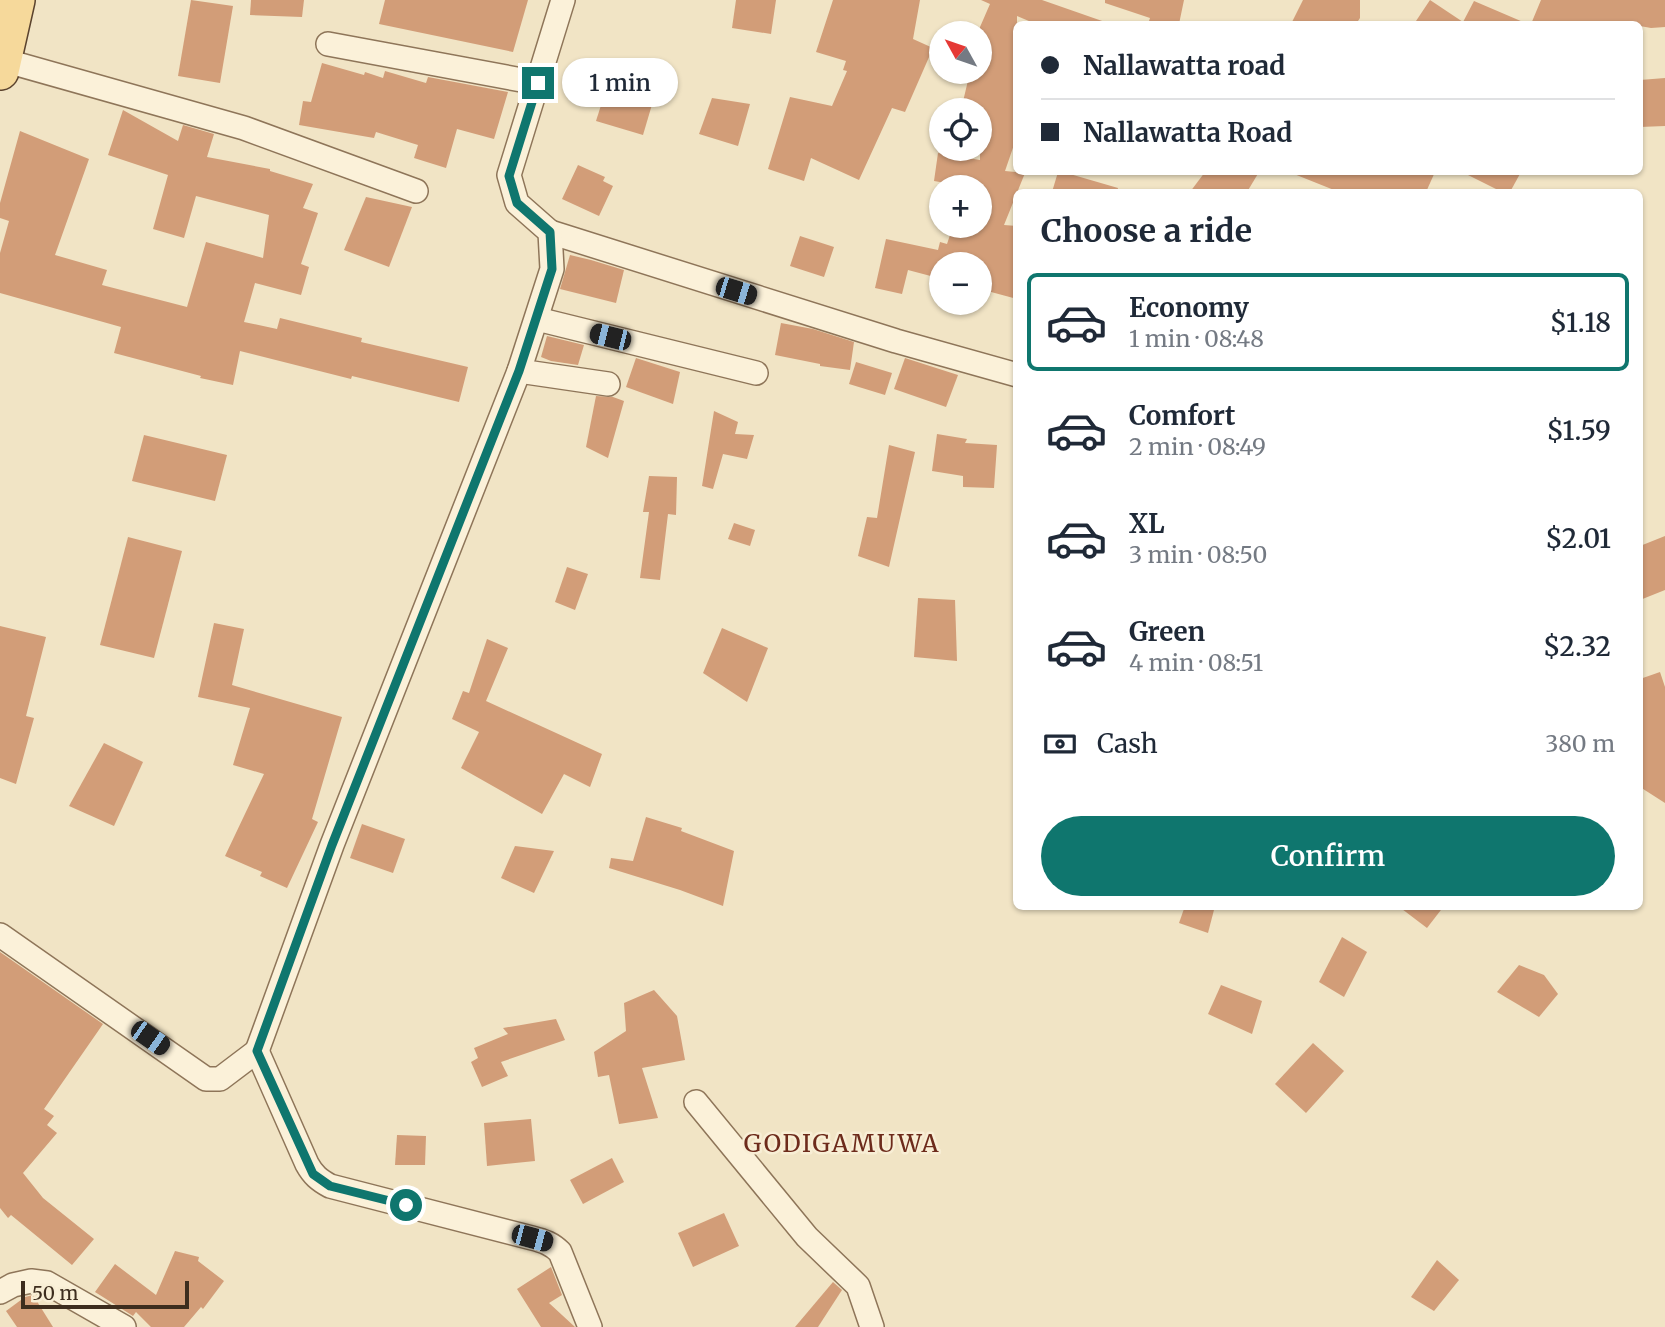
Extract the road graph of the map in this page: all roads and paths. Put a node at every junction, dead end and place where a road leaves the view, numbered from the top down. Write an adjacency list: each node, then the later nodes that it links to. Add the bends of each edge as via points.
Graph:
1 (16, 0): 4 (main road)
2 (563, 0): 5 (street)
3 (328, 44): 5 (street)
4 (1, 66): 6 (street, via 244,128)
5 (538, 83): 7 (street, via 509,176 517,203)
6 (416, 191)
7 (550, 232): 8 (street, via 552,269); 11 (street)
8 (537, 319): 9 (street); 10 (street)
9 (519, 371): 12 (street); 14 (street, via 332,845)
10 (756, 373)
11 (1013, 374)
12 (608, 384)
13 (0, 936): 14 (street, via 206,1079 220,1079)
14 (257, 1051): 18 (street, via 307,1164 320,1180 546,1241 560,1252)
15 (696, 1102): 19 (street, via 807,1237 858,1286)
16 (0, 1292): 17 (street, via 31,1281 47,1283)
17 (124, 1327)
18 (590, 1327)
19 (872, 1327)

